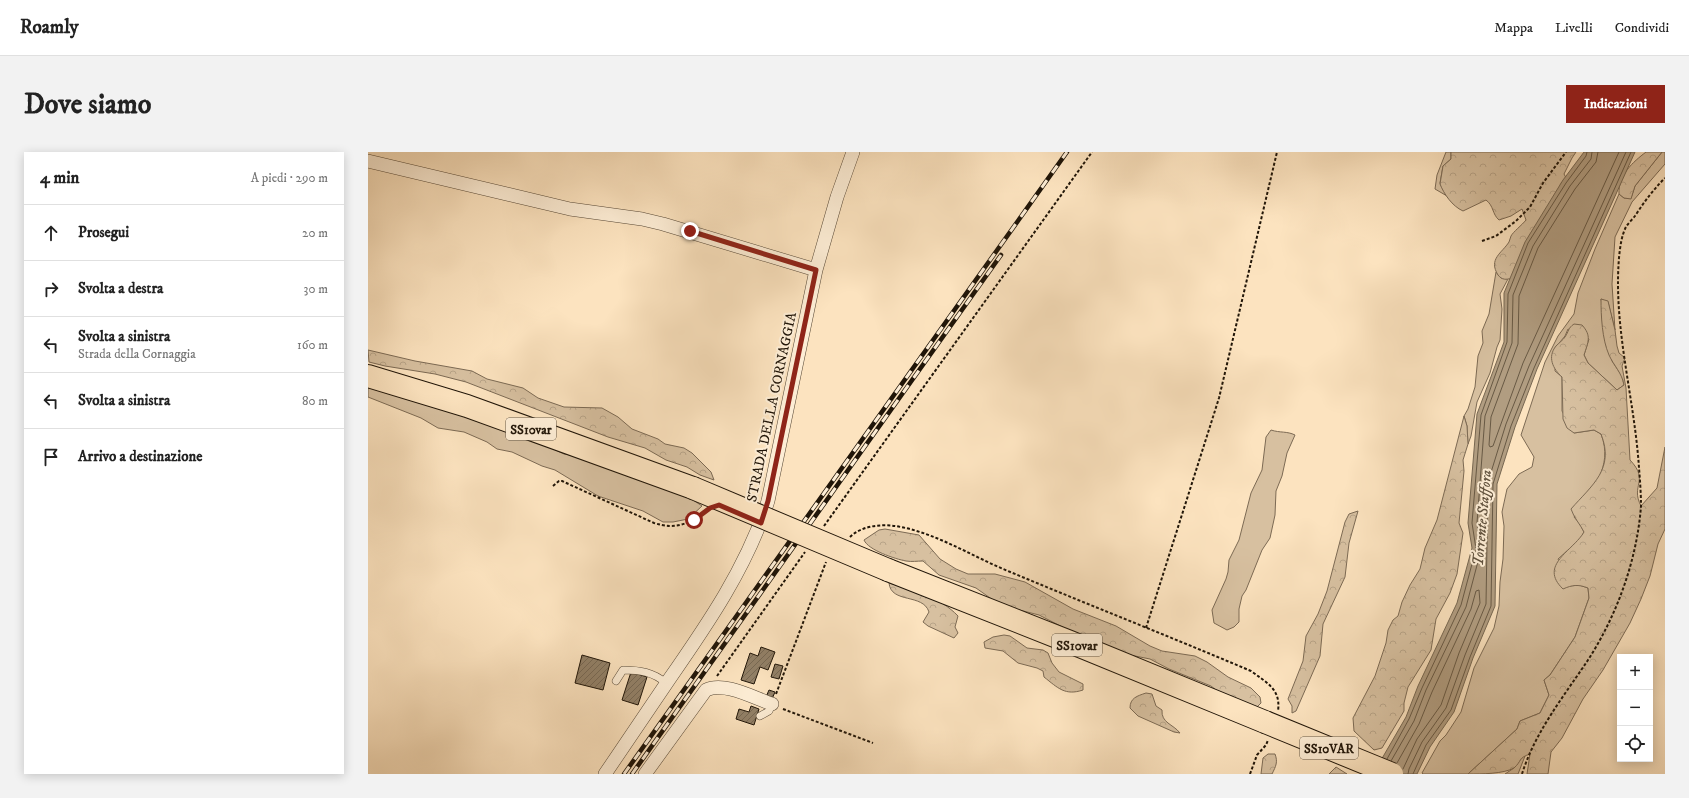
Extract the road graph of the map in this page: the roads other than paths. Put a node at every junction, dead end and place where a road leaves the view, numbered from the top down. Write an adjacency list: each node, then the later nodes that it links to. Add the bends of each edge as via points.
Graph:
1 (853, 152): 3 (street, STRADA DELLA CORNAGGIA)
2 (368, 161): 3 (street, via 570,209 663,224)
3 (816, 270): 6 (street, STRADA DELLA CORNAGGIA, via 768,501 761,523 746,558 707,626)
4 (368, 376): 9 (highway, SS10var, bridge, via 467,406 693,488 888,570)
5 (616, 681): 6 (lane, via 623,670 639,670 658,676)
6 (666, 684): 10 (street, STRADA DELLA CORNAGGIA)
7 (772, 704): 8 (lane, via 769,711); 11 (street, via 724,687 710,687 701,695)
8 (760, 716)
9 (1265, 722): 12 (highway, SS10VAR, bridge)
10 (605, 774)
11 (645, 774)
12 (1392, 774)

